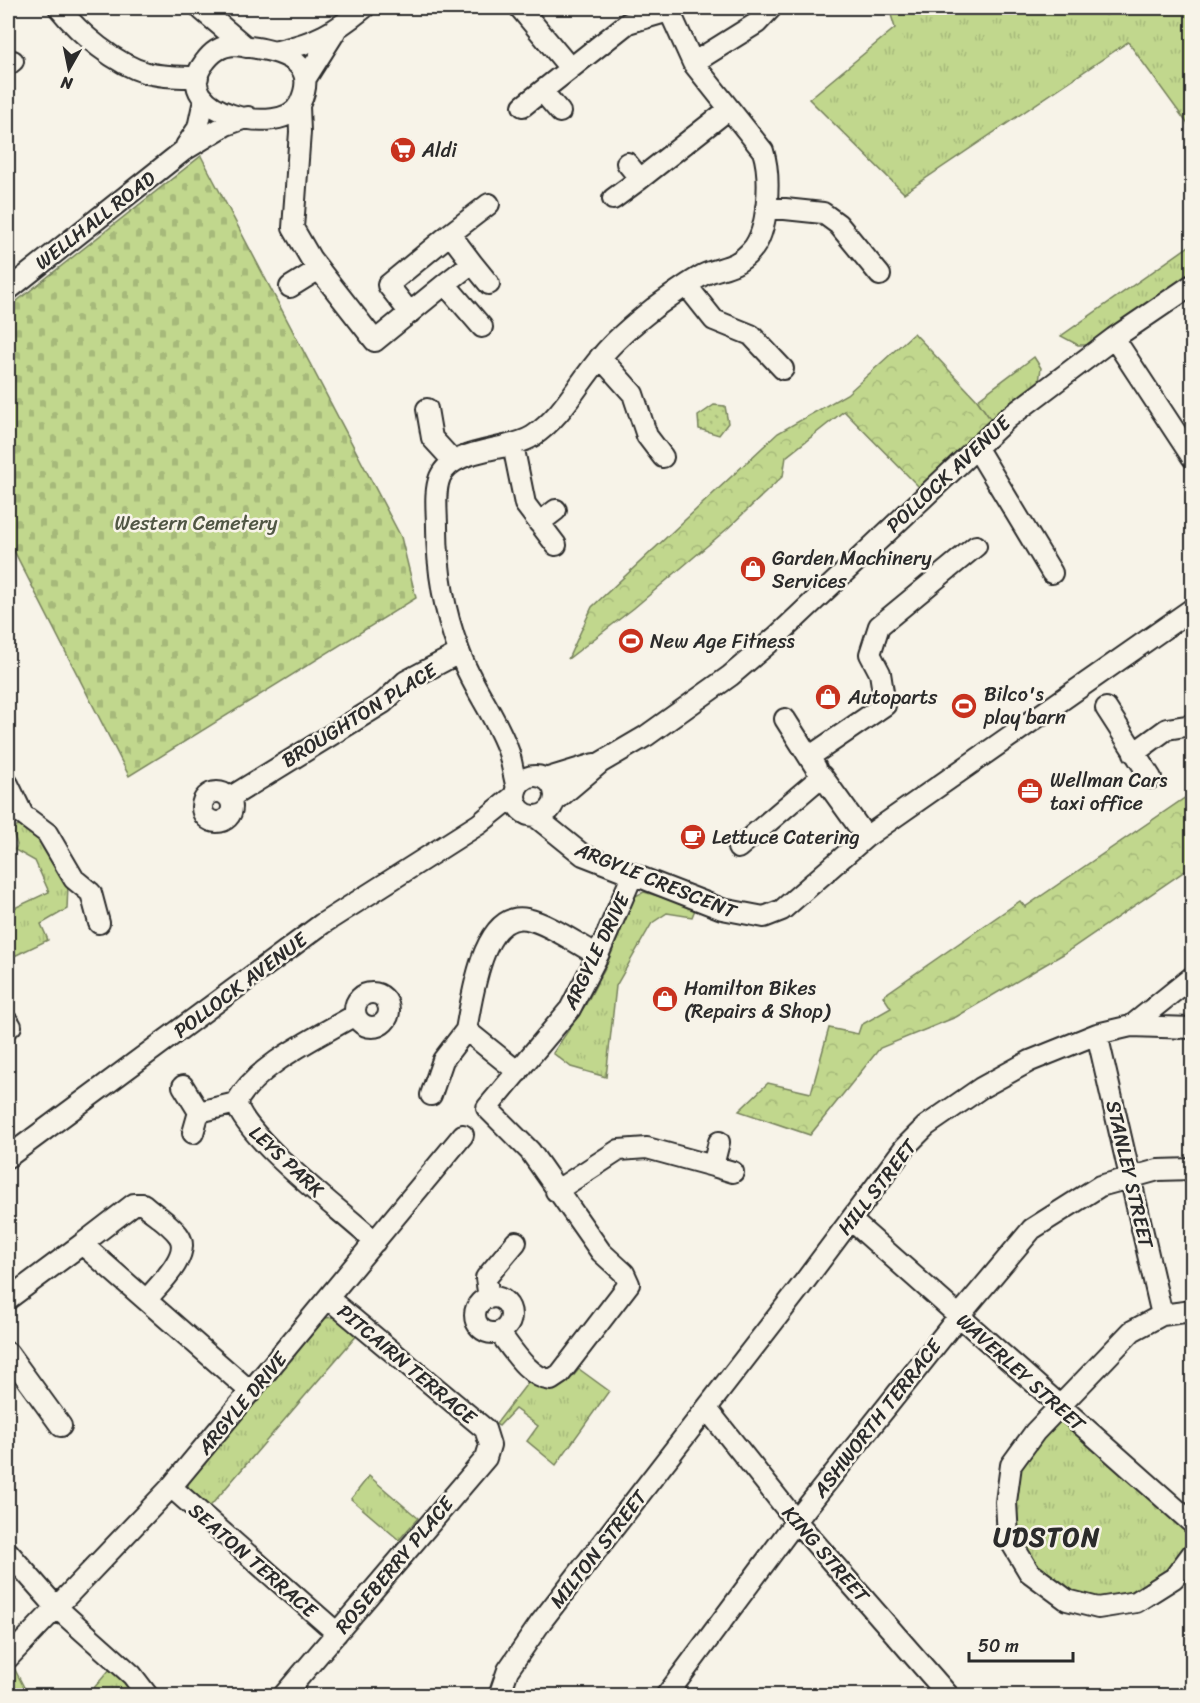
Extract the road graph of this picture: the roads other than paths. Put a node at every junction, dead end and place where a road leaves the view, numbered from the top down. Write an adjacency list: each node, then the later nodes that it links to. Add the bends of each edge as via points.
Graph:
1 (59, 8): 13 (street, via 126,64 148,73)
2 (363, 8): 7 (street)
3 (520, 8): 12 (street)
4 (771, 8): 11 (street, via 757,23)
5 (201, 9): 8 (street); 10 (street)
6 (669, 9): 11 (street); 12 (street, via 628,22)
7 (335, 32): 9 (street); 14 (street)
8 (246, 47): 9 (street); 10 (street, via 225,46)
9 (278, 51): 14 (street, via 292,58)
10 (212, 53): 13 (street)
11 (693, 63): 19 (street)
12 (570, 68): 15 (street)
13 (198, 77): 16 (street, WELLHALL ROAD)
14 (306, 78): 17 (street)
15 (542, 91): 18 (street); 20 (street)
16 (204, 100): 21 (street, WELLHALL ROAD, via 216,111); 23 (street, WELLHALL ROAD, via 198,128)
17 (299, 106): 22 (street, via 286,117); 25 (street)
18 (523, 106)
19 (729, 108): 26 (street); 29 (street, via 763,151 768,165)
20 (560, 112)
21 (248, 117): 22 (street, WELLHALL ROAD); 23 (street, WELLHALL ROAD, via 226,125)
22 (276, 119): 25 (street, via 289,138)
23 (183, 151): 39 (street, WELLHALL ROAD)
24 (627, 163): 26 (street)
25 (298, 167): 32 (street, via 293,228)
26 (640, 179): 27 (street)
27 (613, 199)
28 (489, 204): 30 (street)
29 (766, 207): 33 (street, via 823,213 838,224 858,265); 37 (street, via 761,236 751,251 731,268 705,274)
30 (450, 234): 31 (street); 40 (street, via 388,285)
31 (472, 263): 34 (street); 35 (street)
32 (319, 269): 38 (street); 40 (street, via 375,341)
33 (880, 275)
34 (445, 284): 40 (street); 41 (street)
35 (489, 284)
36 (1192, 285): 42 (street, POLLOCK AVENUE)
37 (687, 286): 43 (street, via 654,308); 44 (street, via 714,320 751,335 760,358)
38 (290, 287)
39 (8, 290)
40 (410, 313)
41 (482, 327)
42 (1114, 338): 47 (street, POLLOCK AVENUE, via 1045,388); 49 (street)
43 (600, 357): 46 (street, via 547,425); 48 (street, via 633,394 655,430)
44 (783, 369)
45 (427, 409): 50 (street, via 432,438)
46 (513, 445): 50 (street, via 484,450); 52 (street, via 525,504)
47 (976, 447): 55 (street); 63 (street, POLLOCK AVENUE, via 730,676)
48 (663, 457)
49 (1192, 457)
50 (454, 462): 57 (street, via 441,476 437,540 443,599)
51 (556, 510): 52 (street)
52 (539, 523): 53 (street)
53 (556, 544)
54 (976, 546): 62 (street, via 879,626 870,654 880,673 885,705)
55 (1052, 573)
56 (1192, 609): 71 (street, ARGYLE CRESCENT)
57 (459, 653): 67 (street); 68 (street, BROUGHTON PLACE, via 405,681 383,703)
58 (1106, 708): 61 (street)
59 (785, 719): 62 (street)
60 (1192, 725): 61 (street, via 1167,729)
61 (1134, 753): 65 (street)
62 (809, 757): 64 (street)
63 (600, 762): 67 (street, POLLOCK AVENUE); 69 (street, POLLOCK AVENUE)
64 (822, 776): 71 (street); 72 (street)
65 (1151, 778)
66 (8, 784): 74 (street, via 23,815 47,833 74,879 91,893)
67 (527, 785): 69 (street, via 522,812); 69 (street, via 552,784); 70 (street, POLLOCK AVENUE)
68 (229, 798)
69 (543, 810): 70 (street, POLLOCK AVENUE); 73 (street, ARGYLE CRESCENT, via 560,839 583,855)
70 (479, 824): 90 (street, POLLOCK AVENUE, via 322,924)
71 (866, 837): 73 (street, ARGYLE CRESCENT, via 782,910 764,917 722,909)
72 (738, 848)
73 (633, 874): 75 (street, ARGYLE DRIVE)
74 (99, 923)
75 (598, 955): 80 (street, via 528,919 512,918 498,927 477,971); 82 (street, ARGYLE DRIVE, via 570,1009)
76 (1192, 977): 78 (street, HILL STREET)
77 (355, 1015): 85 (street, via 268,1068 243,1090)
78 (1131, 1026): 79 (street); 81 (street, HILL STREET)
79 (1192, 1028)
80 (466, 1030): 82 (street); 84 (street, via 443,1060)
81 (1097, 1034): 94 (street, STANLEY STREET); 96 (street, HILL STREET, via 1030,1061 981,1088 926,1126 905,1147)
82 (518, 1072): 95 (street, ARGYLE DRIVE, via 487,1108 530,1151)
83 (183, 1086): 86 (street)
84 (431, 1095)
85 (236, 1103): 86 (street); 97 (street, LEYS PARK, via 240,1115 258,1137)
86 (199, 1112): 87 (street)
87 (193, 1133)
88 (463, 1136): 97 (street, ARGYLE DRIVE)
89 (719, 1142): 91 (street)
90 (8, 1157)
91 (713, 1166): 93 (street); 95 (street, via 647,1148 619,1150)
92 (1192, 1169): 94 (street, ASHWORTH TERRACE)
93 (733, 1172)
94 (1130, 1176): 104 (street, STANLEY STREET); 105 (street, ASHWORTH TERRACE, via 1100,1186 1032,1229)
95 (556, 1191): 98 (street, via 629,1284 560,1374 551,1380 539,1376 519,1359 499,1332 510,1321 510,1310 503,1301 489,1299 486,1278)
96 (851, 1220): 105 (street, WAVERLEY STREET); 109 (street, HILL STREET)
97 (375, 1242): 101 (street, ARGYLE DRIVE)
98 (516, 1242)
99 (82, 1244): 100 (street); 102 (street); 102 (street, via 134,1204 143,1204 180,1237 182,1248 180,1259)
100 (8, 1299)
101 (329, 1299): 107 (street, ARGYLE DRIVE); 111 (street, PITCAIRN TERRACE)
102 (146, 1300): 107 (street)
103 (1192, 1311): 104 (street)
104 (1162, 1315): 108 (street, via 1132,1331)
105 (959, 1316): 108 (street, WAVERLEY STREET); 113 (street, ASHWORTH TERRACE)
106 (8, 1353): 110 (street)
107 (250, 1392): 112 (street, ARGYLE DRIVE)
108 (1059, 1406): 114 (street, WAVERLEY STREET); 115 (street, via 1011,1466 1006,1502 1008,1537 1029,1572 1067,1600 1098,1608 1136,1602 1174,1578)
109 (707, 1408): 113 (street, KING STREET); 122 (street, MILTON STREET, via 541,1622 508,1670)
110 (60, 1416)
111 (485, 1429): 118 (street, ROSEBERRY PLACE, via 490,1445 486,1458)
112 (171, 1487): 117 (street, ARGYLE DRIVE); 118 (street, SEATON TERRACE)
113 (796, 1521): 123 (street, ASHWORTH TERRACE); 124 (street, KING STREET)
114 (1192, 1523)
115 (1192, 1554)
116 (11, 1562): 117 (street)
117 (56, 1607): 119 (street, ARGYLE DRIVE); 120 (street, via 132,1675)
118 (337, 1632): 121 (street, ROSEBERRY PLACE)
119 (8, 1658)
120 (148, 1695)
121 (283, 1695)
122 (499, 1695)
123 (666, 1695)
124 (949, 1695)

